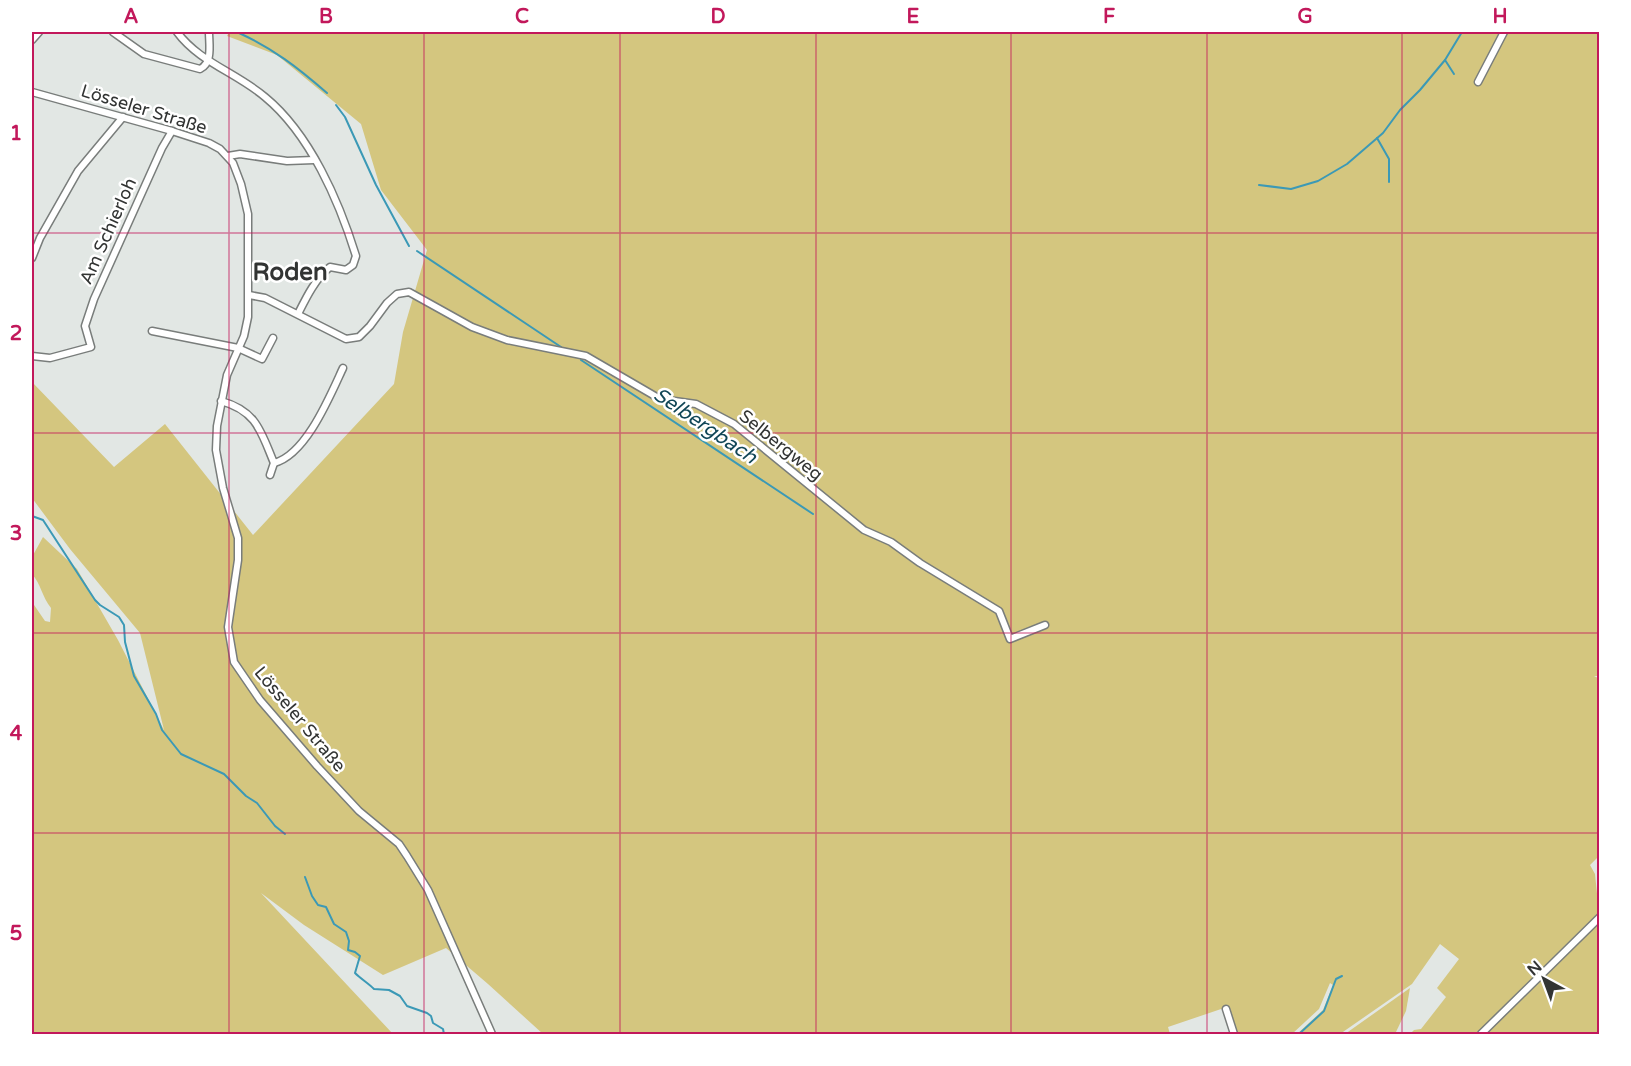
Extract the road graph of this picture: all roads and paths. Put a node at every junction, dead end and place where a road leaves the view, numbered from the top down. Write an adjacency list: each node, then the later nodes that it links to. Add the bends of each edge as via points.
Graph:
1 (39, 32): 6 (street)
2 (113, 32): 7 (street, via 144,54 169,62 200,69)
3 (177, 32): 7 (street)
4 (209, 32): 7 (street)
5 (1504, 32): 8 (street)
6 (32, 40)
7 (209, 61): 13 (street, via 266,98)
8 (1478, 82)
9 (32, 92): 10 (street, Lösseler Straße)
10 (123, 117): 11 (street, Lösseler Straße); 14 (street, via 78,171)
11 (172, 131): 12 (street, Lösseler Straße, via 209,143); 20 (street, Am Schierloh, via 94,298 85,326 91,347 50,358)
12 (228, 156): 13 (street); 15 (street, Lösseler Straße, via 237,172 248,214)
13 (314, 160): 16 (street, via 326,178 356,255 353,265 346,270 330,267 324,272)
14 (32, 258)
15 (249, 295): 16 (street, Selbergweg); 19 (street, Lösseler Straße, via 247,327)
16 (298, 314): 25 (street, Selbergweg, via 346,339 359,337 397,294 410,292 472,327 507,340 586,356 660,399 696,404 734,424 864,530 891,542 999,611 1010,639)
17 (152, 331): 19 (street)
18 (273, 338): 19 (street, via 262,359)
19 (238, 348): 22 (street, Lösseler Straße)
20 (32, 356)
21 (343, 368): 23 (street, via 324,408 300,444 285,460)
22 (221, 401): 23 (street, via 257,423); 28 (street, Lösseler Straße, via 217,459 238,538 228,627 234,662 260,700 317,766 399,844 428,890)
23 (274, 463): 24 (street)
24 (270, 475)
25 (1045, 625)
26 (1599, 917): 30 (street)
27 (1226, 1009): 29 (street)
28 (492, 1035)
29 (1234, 1035)
30 (1481, 1035)

